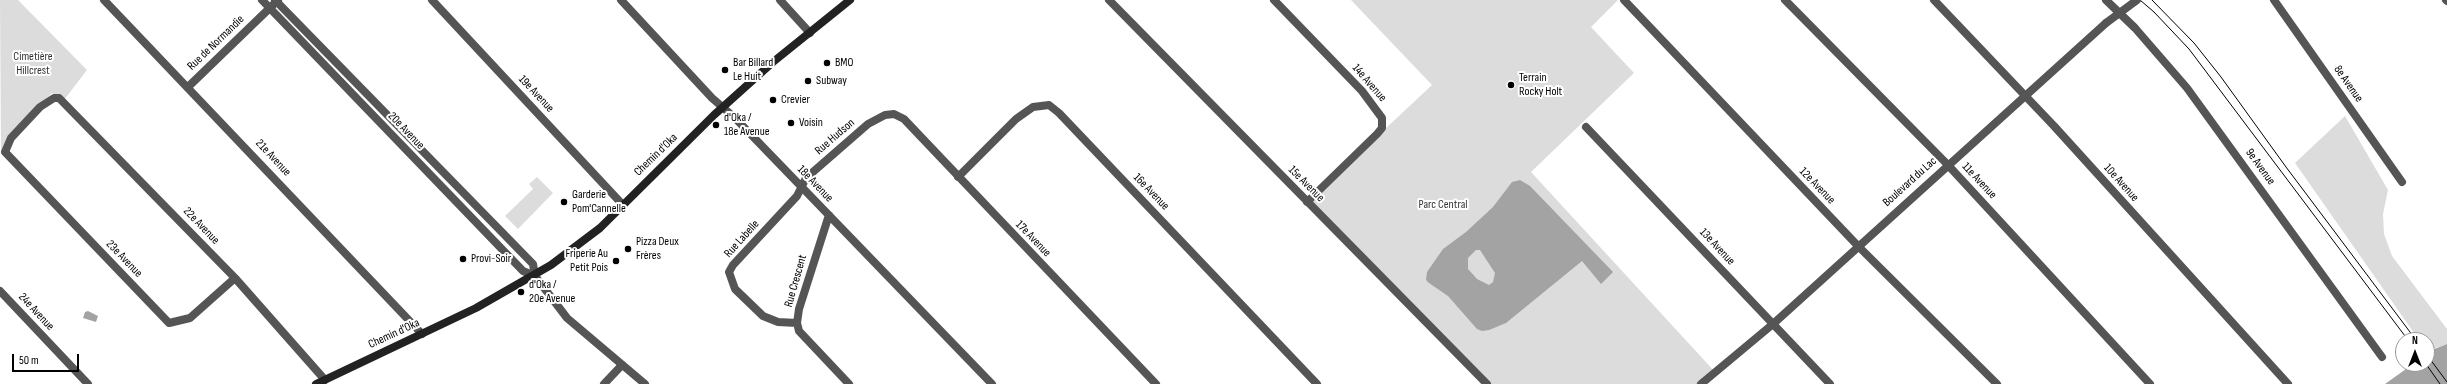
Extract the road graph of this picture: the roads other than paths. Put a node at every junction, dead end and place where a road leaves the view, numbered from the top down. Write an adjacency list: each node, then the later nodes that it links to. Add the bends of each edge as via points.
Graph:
1 (104, 0): 18 (street, 21e Avenue)
2 (262, 0): 16 (street, 20e Avenue)
3 (432, 0): 29 (street, 19e Avenue)
4 (621, 0): 21 (street, 18e Avenue)
5 (780, 0): 17 (street)
6 (850, 0): 17 (main road, Chemin d'Oka)
7 (1109, 0): 28 (street, 15e Avenue)
8 (1274, 0): 28 (street, 14e Avenue, via 1362,92 1382,118 1382,128 1377,134)
9 (1624, 0): 31 (street, 12e Avenue)
10 (1785, 0): 24 (street, 11e Avenue)
11 (1934, 0): 19 (street, 10e Avenue)
12 (2106, 0): 38 (street, 9e Avenue, via 2135,28 2187,88)
13 (2137, 0): 19 (street, Boulevard du Lac, bridge, via 2106,23)
14 (2274, 0): 26 (street, 8e Avenue)
15 (276, 1): 16 (street, Rue de Normandie); 32 (street, 20e Avenue, via 533,264)
16 (270, 8): 18 (street, Rue de Normandie); 32 (street, 20e Avenue, via 523,271)
17 (810, 33): 21 (main road, Chemin d'Oka, via 801,38)
18 (188, 86): 37 (street, 21e Avenue)
19 (2025, 95): 24 (street, Boulevard du Lac); 54 (street, 10e Avenue)
20 (54, 98): 33 (street, 22e Avenue, via 59,98); 33 (street, 23e Avenue, via 40,107 11,138 5,152 169,323 190,318)
21 (723, 108): 27 (street, 18e Avenue); 29 (main road, Chemin d'Oka)
22 (891, 113): 25 (street, 17e Avenue, via 904,119); 27 (street, Rue Hudson, via 868,124 806,178)
23 (1586, 127): 36 (street, 13e Avenue)
24 (1947, 164): 31 (street, Boulevard du Lac); 53 (street, 11e Avenue)
25 (958, 177): 47 (street, 17e Avenue); 48 (street, 16e Avenue, via 1016,119 1033,107 1049,105 1065,118)
26 (2402, 182)
27 (801, 188): 30 (street, 18e Avenue); 35 (street, Rue Labelle, via 797,196 729,272 735,289 763,316 778,322)
28 (1308, 202): 49 (street, 15e Avenue)
29 (622, 204): 32 (main road, Chemin d'Oka, via 600,228)
30 (829, 215): 35 (street, Rue Crescent, via 799,308); 46 (street, 18e Avenue)
31 (1858, 246): 36 (street, Boulevard du Lac); 52 (street, 12e Avenue)
32 (535, 276): 37 (main road, Chemin d'Oka, via 491,301); 39 (street, 20e Avenue, via 567,318)
33 (235, 278): 40 (street, 22e Avenue)
34 (0, 291): 41 (street, 24e Avenue)
35 (798, 323): 45 (street, Rue Crescent, via 799,331)
36 (1773, 324): 50 (street, Boulevard du Lac); 51 (street, 13e Avenue)
37 (422, 334): 40 (main road, Chemin d'Oka)
38 (2382, 357)
39 (622, 365): 43 (street); 44 (street, 20e Avenue)
40 (325, 380): 42 (main road, Chemin d'Oka)
41 (88, 384)
42 (316, 384)
43 (604, 384)
44 (644, 384)
45 (849, 384)
46 (992, 384)
47 (1156, 384)
48 (1317, 384)
49 (1487, 384)
50 (1700, 384)
51 (1830, 384)
52 (1997, 384)
53 (2150, 384)
54 (2288, 384)

